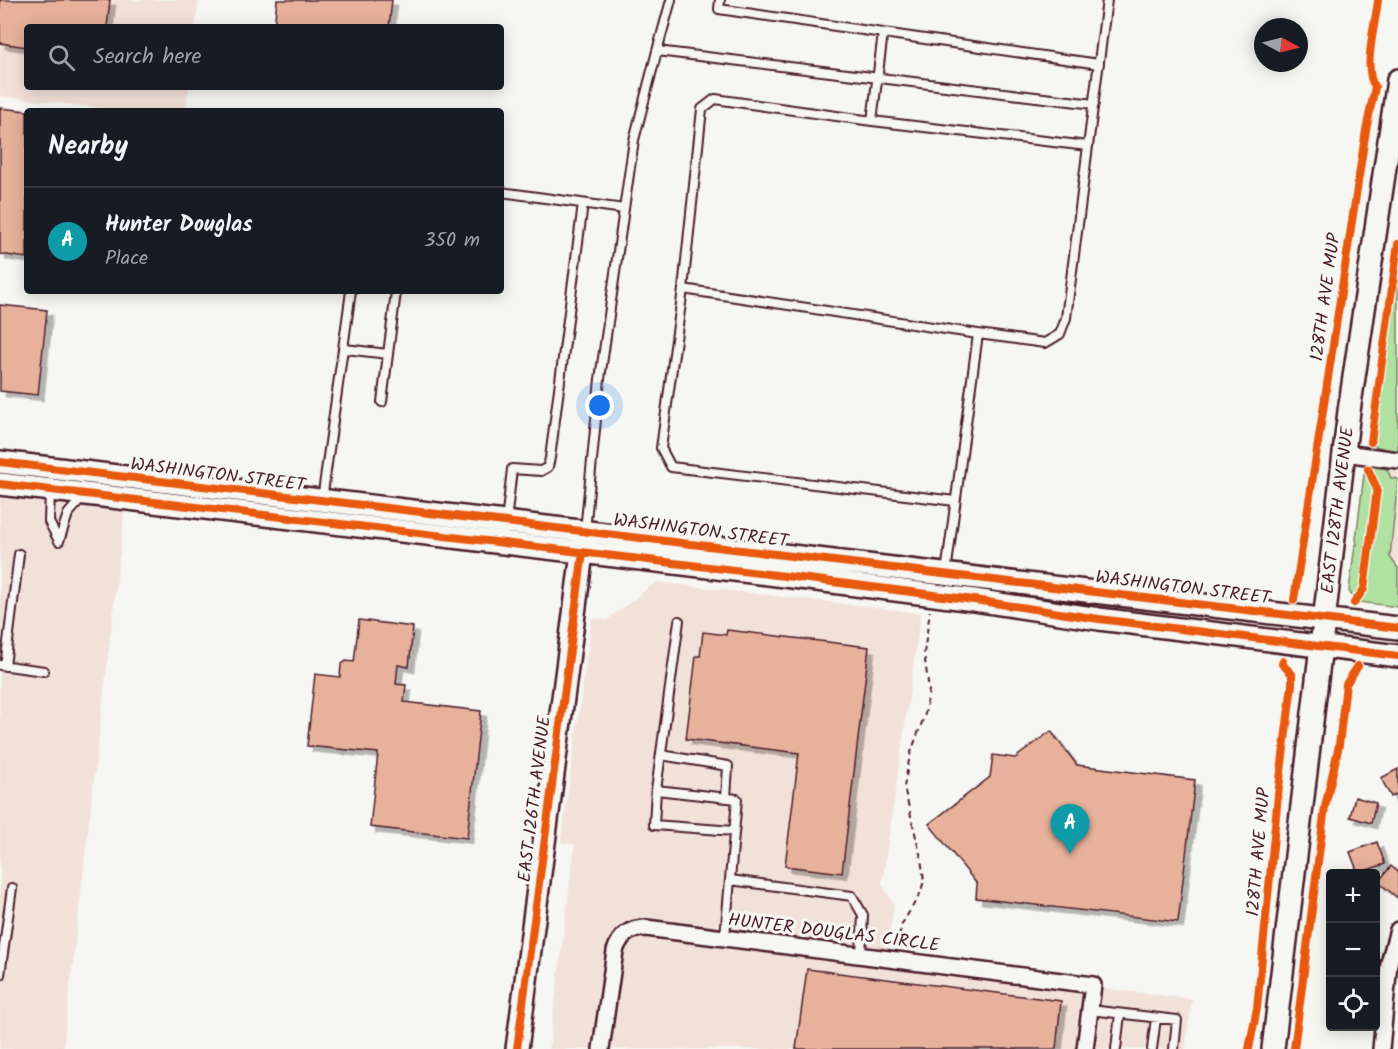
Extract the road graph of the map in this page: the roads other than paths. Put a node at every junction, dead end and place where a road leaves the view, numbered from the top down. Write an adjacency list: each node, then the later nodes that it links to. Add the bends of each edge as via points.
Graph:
1 (670, 0): 5 (lane)
2 (720, 0): 4 (lane, via 719,9)
3 (1107, 0): 6 (lane)
4 (882, 33): 6 (lane); 7 (lane)
5 (657, 51): 7 (lane); 14 (lane, via 634,140)
6 (1099, 64): 9 (lane)
7 (878, 76): 9 (lane); 10 (lane)
8 (1398, 80): 22 (main road, EAST 128TH AVENUE)
9 (1094, 104): 11 (lane)
10 (872, 121): 11 (lane); 15 (lane, via 715,99 702,110)
11 (1088, 146): 18 (lane, via 1066,318 1060,334 1045,343)
12 (504, 192): 13 (lane)
13 (582, 204): 14 (lane); 30 (lane, via 548,467 541,471 512,469)
14 (624, 209): 31 (lane, via 600,379)
15 (683, 289): 18 (lane); 28 (lane, via 661,448 671,467)
16 (351, 294): 19 (lane)
17 (396, 294): 20 (lane)
18 (978, 334): 28 (lane)
19 (345, 349): 20 (lane); 29 (lane)
20 (388, 354): 21 (lane)
21 (382, 402)
22 (1344, 453): 23 (street); 34 (main road, EAST 128TH AVENUE)
23 (1398, 460)
24 (0, 462): 25 (main road, WASHINGTON STREET)
25 (51, 479): 26 (main road, WASHINGTON STREET); 27 (main road, WASHINGTON STREET); 27 (lane, via 49,522 59,541 68,514); 29 (main road, WASHINGTON STREET)
26 (0, 483)
27 (86, 494): 29 (main road, WASHINGTON STREET)
28 (955, 501): 33 (lane)
29 (323, 512): 30 (main road, WASHINGTON STREET); 31 (main road, WASHINGTON STREET)
30 (506, 523): 31 (main road, WASHINGTON STREET)
31 (584, 542): 33 (main road, WASHINGTON STREET); 37 (main road, WASHINGTON STREET, via 1099,620); 54 (main road, EAST 126TH AVENUE)
32 (19, 554): 39 (lane)
33 (945, 574): 34 (main road, WASHINGTON STREET)
34 (1324, 620): 36 (main road, WASHINGTON STREET); 37 (main road, EAST 128TH AVENUE)
35 (679, 621): 41 (lane)
36 (1398, 628)
37 (1320, 647): 38 (main road, WASHINGTON STREET); 60 (main road, EAST 128TH AVENUE)
38 (1398, 656)
39 (2, 666): 40 (lane)
40 (44, 670)
41 (661, 755): 42 (lane); 43 (lane, via 729,766)
42 (656, 790): 43 (lane); 44 (lane, via 654,825)
43 (726, 798): 44 (lane, via 737,799)
44 (734, 831): 45 (lane)
45 (730, 880): 48 (lane); 49 (lane, via 852,896 863,915)
46 (12, 888): 50 (lane)
47 (1398, 930): 61 (street, via 1389,963)
48 (725, 937): 49 (street, HUNTER DOUGLAS CIRCLE); 55 (street, HUNTER DOUGLAS CIRCLE, via 646,928 623,936 613,959)
49 (861, 955): 51 (street, HUNTER DOUGLAS CIRCLE, via 1093,985)
50 (0, 975)
51 (1090, 1010): 52 (lane); 56 (street, HUNTER DOUGLAS CIRCLE)
52 (1120, 1014): 53 (lane); 57 (lane)
53 (1156, 1018): 58 (lane); 59 (lane, via 1177,1020)
54 (517, 1049)
55 (601, 1049)
56 (1085, 1049)
57 (1116, 1049)
58 (1152, 1049)
59 (1174, 1049)
60 (1273, 1049)
61 (1381, 1049)

